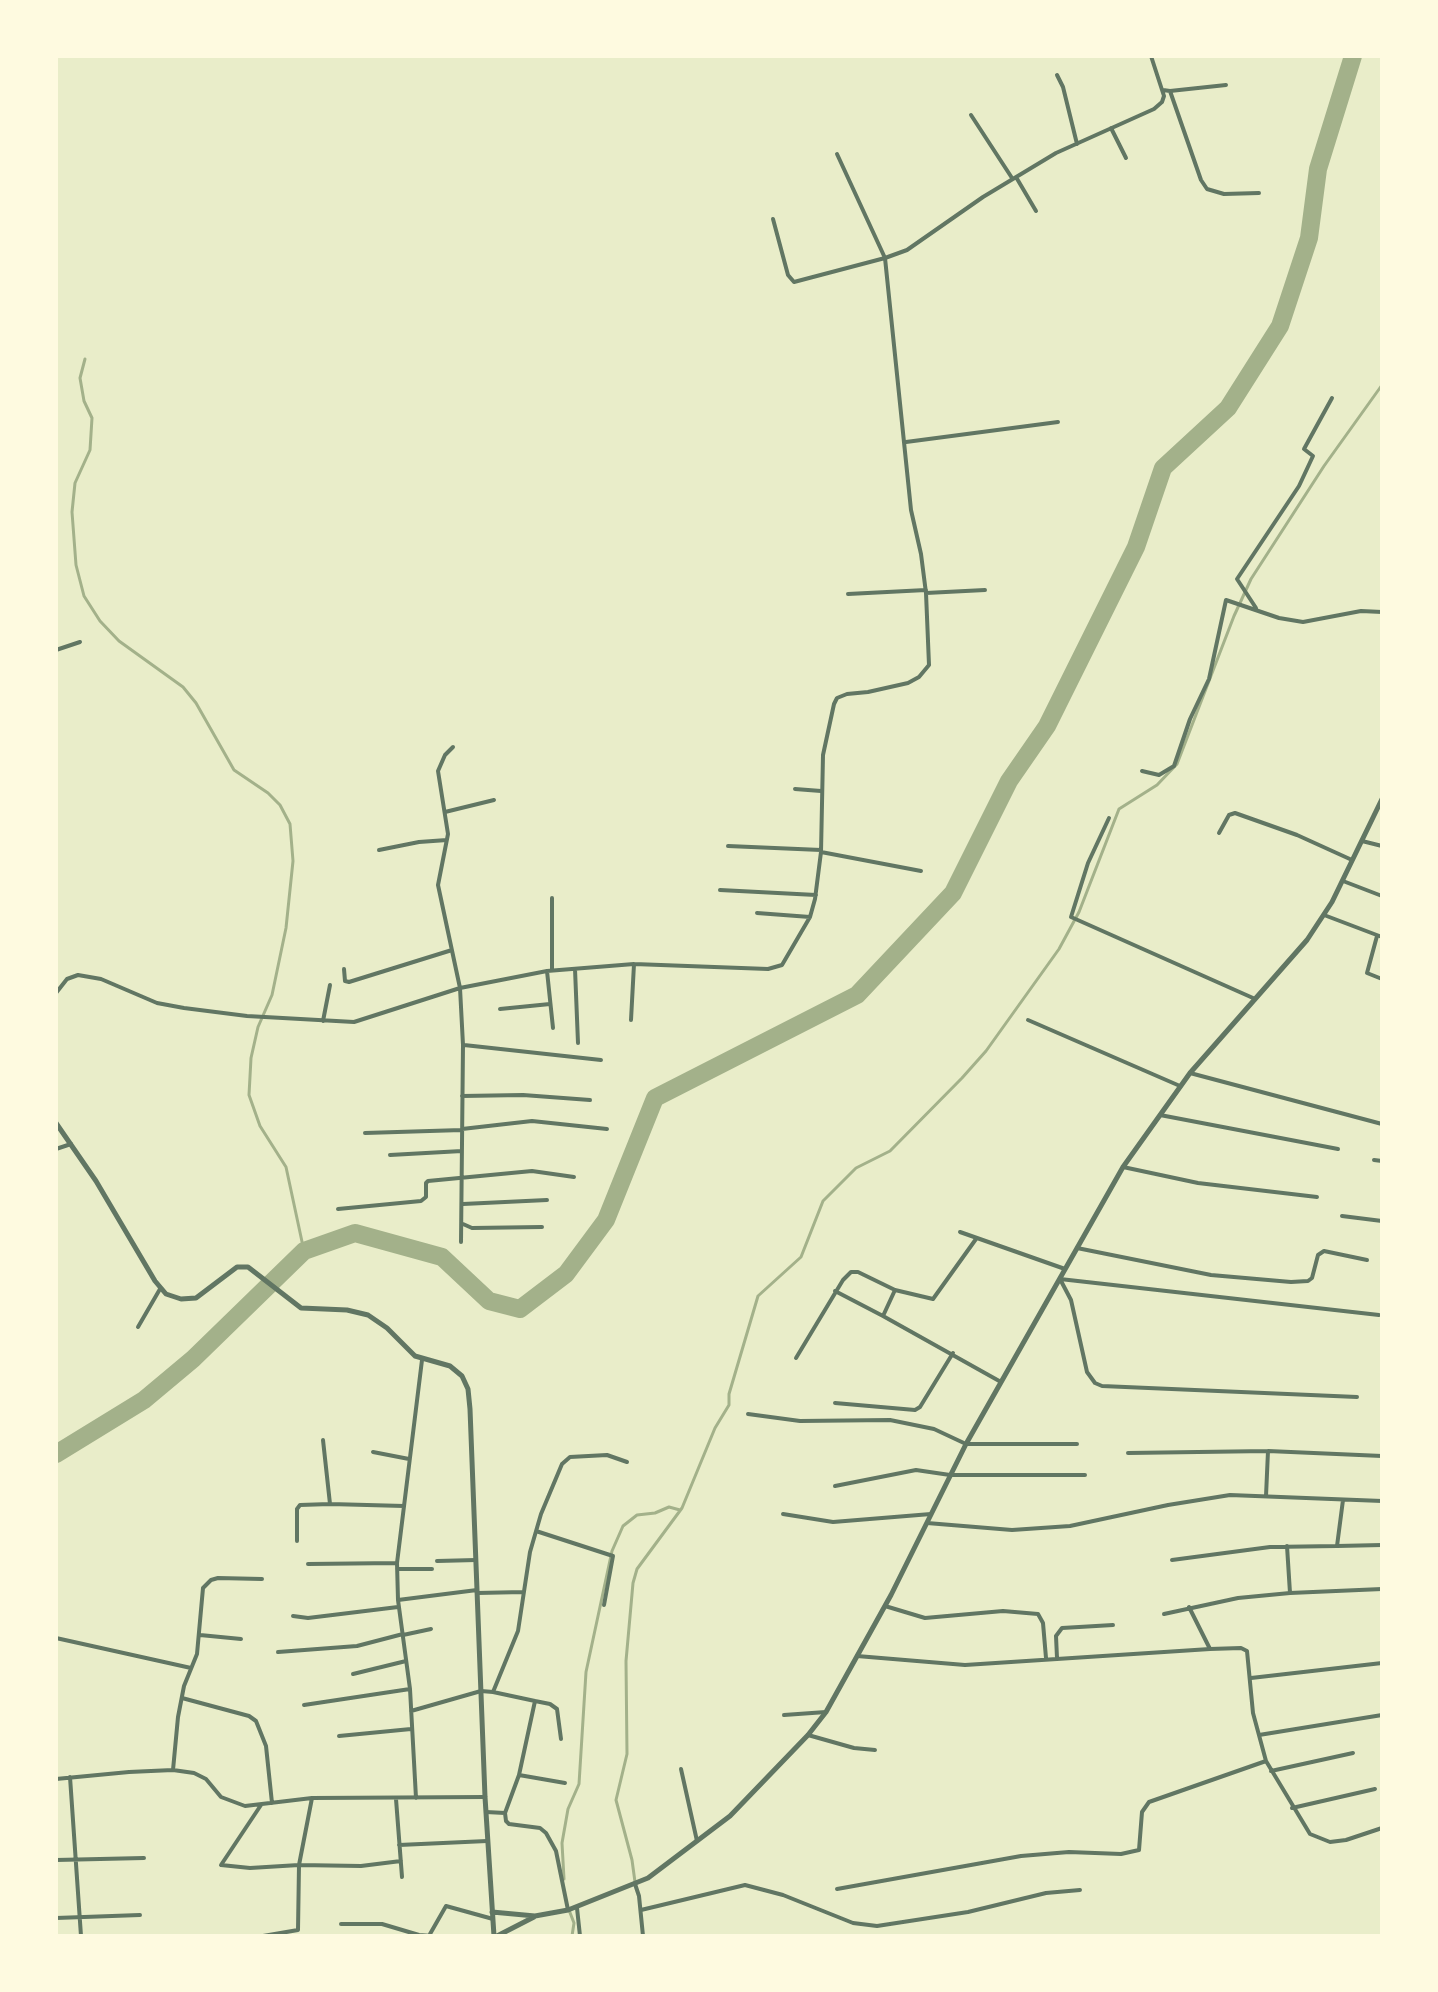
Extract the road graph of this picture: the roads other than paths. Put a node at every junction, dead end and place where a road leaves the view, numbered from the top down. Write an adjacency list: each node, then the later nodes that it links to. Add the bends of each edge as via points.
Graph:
1 (1151, 56): 4 (street)
2 (1057, 75): 8 (street)
3 (1226, 85): 5 (street)
4 (1163, 90): 5 (street); 7 (street, via 1162,102 1154,109)
5 (1170, 91): 12 (street, via 1207,189)
6 (971, 115): 11 (street)
7 (1111, 128): 8 (street); 10 (street)
8 (1077, 144): 11 (street)
9 (837, 154): 15 (street)
10 (1126, 158)
11 (1014, 177): 13 (street); 15 (street, via 907,250)
12 (1259, 193)
13 (1036, 211)
14 (773, 219): 15 (street, via 794,282)
15 (885, 258): 18 (street)
16 (1332, 398): 22 (street, via 1304,449 1313,456 1299,486 1237,579)
17 (1058, 422): 18 (street)
18 (906, 442): 20 (street, via 911,510)
19 (985, 590): 20 (street)
20 (926, 592): 21 (street); 29 (street, via 927,670 894,688 837,698 828,726)
21 (848, 594)
22 (1257, 610): 23 (street, via 1303,622); 27 (street, via 1225,601 1209,679 1174,766 1159,775)
23 (1382, 612)
24 (80, 642): 25 (street)
25 (56, 650)
26 (453, 747): 32 (street, via 438,771)
27 (1142, 771)
28 (795, 789): 29 (street)
29 (821, 791): 40 (street)
30 (1382, 799): 36 (street)
31 (494, 800): 32 (street)
32 (445, 812): 35 (street)
33 (1109, 818): 61 (street, via 1071,917)
34 (1219, 833): 41 (street, via 1235,813)
35 (447, 840): 39 (street); 52 (street, via 438,885)
36 (1362, 841): 38 (street); 41 (street)
37 (728, 846): 40 (street)
38 (1382, 846)
39 (379, 850)
40 (821, 851): 42 (street); 45 (street)
41 (1352, 860): 43 (street)
42 (921, 871)
43 (1343, 881): 46 (street); 49 (street)
44 (720, 890): 45 (street)
45 (816, 895): 50 (street)
46 (1382, 896)
47 (552, 898): 56 (street)
48 (757, 913): 50 (street)
49 (1324, 915): 51 (street); 61 (street)
50 (810, 917): 53 (street, via 785,962 774,969)
51 (1380, 937): 57 (street, via 1367,973)
52 (452, 950): 54 (street, via 349,982); 59 (street)
53 (634, 964): 55 (street); 64 (street)
54 (344, 969)
55 (575, 969): 56 (street); 68 (street)
56 (549, 971): 59 (street); 62 (street)
57 (1382, 979)
58 (330, 985): 66 (street)
59 (460, 988): 66 (street, via 364,1020); 69 (street)
60 (56, 993): 66 (street, via 78,975 163,1004)
61 (1253, 998): 71 (street)
62 (550, 1004): 63 (street); 67 (street)
63 (500, 1009)
64 (631, 1020)
65 (1028, 1020): 72 (street)
66 (323, 1021)
67 (553, 1028)
68 (578, 1043)
69 (463, 1045): 70 (street); 73 (street)
70 (601, 1060)
71 (1190, 1073): 72 (street); 77 (street)
72 (1180, 1087): 75 (street)
73 (462, 1096): 74 (street); 79 (street)
74 (590, 1100)
75 (1160, 1115): 83 (street); 88 (street)
76 (56, 1123): 81 (street)
77 (1382, 1124)
78 (607, 1129): 79 (street, via 532,1121)
79 (462, 1130): 80 (street); 84 (street)
80 (365, 1133)
81 (71, 1144): 82 (street); 106 (street)
82 (56, 1149)
83 (1338, 1149)
84 (462, 1151): 85 (street); 89 (street)
85 (390, 1155)
86 (1374, 1160): 87 (street)
87 (1382, 1161)
88 (1123, 1167): 91 (street, via 1198,1183); 102 (street)
89 (463, 1176): 90 (street, via 539,1171); 93 (street); 94 (street, via 428,1181 421,1201)
90 (574, 1177)
91 (1317, 1197)
92 (547, 1200): 93 (street)
93 (463, 1204): 97 (street)
94 (338, 1209)
95 (1342, 1216): 96 (street)
96 (1382, 1221)
97 (463, 1224): 98 (street); 101 (street)
98 (542, 1227)
99 (960, 1232): 100 (street)
100 (976, 1239): 104 (street); 107 (street, via 933,1299)
101 (461, 1242)
102 (1077, 1248): 103 (street, via 1211,1275 1291,1282 1312,1278 1324,1251); 104 (street)
103 (1367, 1260)
104 (1065, 1269): 105 (street)
105 (1060, 1279): 109 (street); 115 (street); 116 (street, via 1071,1300 1087,1372 1102,1386)
106 (160, 1289): 111 (street); 114 (street, via 172,1298 189,1299 203,1295 237,1267 248,1267 301,1308 368,1315)
107 (895, 1290): 108 (street, via 854,1272); 110 (street)
108 (835, 1291): 110 (street); 113 (street)
109 (1379, 1315)
110 (883, 1316): 112 (street)
111 (138, 1327)
112 (953, 1353): 115 (street); 117 (street, via 915,1410)
113 (796, 1358)
114 (422, 1360): 126 (street); 144 (street, via 450,1366 468,1389)
115 (1001, 1382): 120 (street)
116 (1357, 1397)
117 (835, 1403)
118 (748, 1414): 120 (street, via 800,1421 890,1420 934,1429)
119 (323, 1440): 134 (street)
120 (966, 1444): 121 (street); 128 (street)
121 (1077, 1444)
122 (1268, 1451): 124 (street); 125 (street); 131 (street)
123 (373, 1452): 126 (street)
124 (1128, 1453)
125 (1382, 1456)
126 (409, 1459): 135 (street)
127 (627, 1462): 139 (street, via 607,1455 566,1459)
128 (950, 1475): 129 (street); 130 (street, via 916,1470); 136 (street)
129 (1085, 1475)
130 (835, 1486)
131 (1266, 1496): 132 (street); 138 (street, via 1230,1495 1070,1526 1012,1530)
132 (1343, 1500): 133 (street); 143 (street)
133 (1382, 1501)
134 (330, 1504): 135 (street); 140 (street, via 298,1507)
135 (404, 1506): 148 (street)
136 (933, 1513): 137 (street, via 833,1522); 138 (street)
137 (783, 1514)
138 (927, 1523): 157 (street)
139 (536, 1531): 153 (street); 156 (street, via 610,1555)
140 (297, 1541)
141 (1382, 1545): 143 (street)
142 (1287, 1546): 143 (street); 145 (street); 154 (street)
143 (1337, 1546)
144 (476, 1560): 146 (street); 152 (street)
145 (1172, 1560)
146 (437, 1561)
147 (308, 1564): 148 (street)
148 (397, 1566): 149 (street); 155 (street)
149 (432, 1569)
150 (262, 1579): 165 (street, via 218,1578 206,1584)
151 (1382, 1589): 154 (street)
152 (477, 1592): 153 (street); 155 (street); 179 (street)
153 (524, 1592): 180 (street, via 518,1631)
154 (1290, 1593): 159 (street)
155 (398, 1600): 158 (street)
156 (604, 1605)
157 (885, 1606): 170 (street); 172 (street, via 925,1618 1003,1611 1038,1614)
158 (398, 1607): 161 (street); 164 (street)
159 (1189, 1607): 160 (street); 168 (street)
160 (1164, 1614)
161 (293, 1616)
162 (1113, 1625): 171 (street, via 1062,1628 1056,1636)
163 (431, 1629): 164 (street)
164 (403, 1634): 169 (street, via 357,1646); 173 (street)
165 (200, 1635): 167 (street); 175 (street)
166 (56, 1638): 175 (street)
167 (241, 1639)
168 (1210, 1649): 171 (street); 177 (street, via 1244,1648)
169 (278, 1652)
170 (855, 1655): 172 (street, via 965,1665); 185 (street)
171 (1057, 1658): 172 (street)
172 (1046, 1659)
173 (406, 1661): 176 (street); 178 (street)
174 (1382, 1663): 177 (street)
175 (191, 1668): 181 (street)
176 (353, 1674)
177 (1251, 1678): 190 (street)
178 (410, 1689): 183 (street); 184 (street)
179 (481, 1691): 180 (street); 184 (street); 204 (street)
180 (493, 1692): 182 (street)
181 (182, 1698): 197 (street); 208 (street, via 256,1721 266,1746)
182 (535, 1701): 192 (street, via 557,1709); 199 (street)
183 (304, 1705)
184 (410, 1711): 188 (street)
185 (826, 1712): 186 (street); 189 (street)
186 (784, 1715)
187 (1382, 1715): 190 (street)
188 (411, 1729): 191 (street); 206 (street)
189 (808, 1735): 193 (street); 215 (street, via 730,1816)
190 (1259, 1735): 195 (street)
191 (339, 1736)
192 (561, 1739)
193 (875, 1750)
194 (1353, 1753): 198 (street)
195 (1266, 1761): 198 (street); 224 (street, via 1149,1802 1142,1812 1139,1850 1021,1856)
196 (681, 1769): 215 (street)
197 (173, 1770): 200 (street); 209 (street, via 206,1779 230,1801)
198 (1271, 1771): 210 (street)
199 (519, 1775): 202 (street); 212 (street)
200 (70, 1777): 201 (street); 217 (street)
201 (56, 1779)
202 (565, 1783)
203 (1375, 1789): 210 (street)
204 (485, 1797): 206 (street); 211 (street)
205 (312, 1798): 207 (street); 208 (street); 221 (street)
206 (416, 1798): 207 (street)
207 (396, 1799): 216 (street)
208 (272, 1803): 209 (street)
209 (261, 1805): 221 (street, via 221,1865)
210 (1292, 1808): 213 (street, via 1310,1834 1330,1842)
211 (486, 1812): 212 (street); 214 (street)
212 (505, 1813): 227 (street, via 509,1824 540,1828 552,1842)
213 (1382, 1828)
214 (487, 1841): 216 (street); 230 (street)
215 (697, 1841): 223 (street)
216 (399, 1845): 220 (street)
217 (76, 1858): 218 (street); 219 (street); 232 (street)
218 (144, 1858)
219 (56, 1860)
220 (401, 1861): 221 (street); 222 (street)
221 (299, 1865): 237 (street, via 298,1930)
222 (402, 1877)
223 (636, 1884): 226 (street); 228 (street)
224 (837, 1889)
225 (1080, 1890): 228 (street, via 877,1926 853,1923 745,1885)
226 (577, 1908): 227 (street); 239 (street)
227 (568, 1910): 231 (street)
228 (641, 1910): 240 (street)
229 (140, 1915): 232 (street)
230 (492, 1915): 231 (street); 235 (street, via 446,1906); 238 (street)
231 (535, 1916): 238 (street)
232 (80, 1917): 233 (street); 236 (street)
233 (56, 1918)
234 (341, 1924): 235 (street, via 382,1924)
235 (425, 1935)
236 (81, 1936)
237 (263, 1936)
238 (495, 1936)
239 (580, 1936)
240 (643, 1936)

